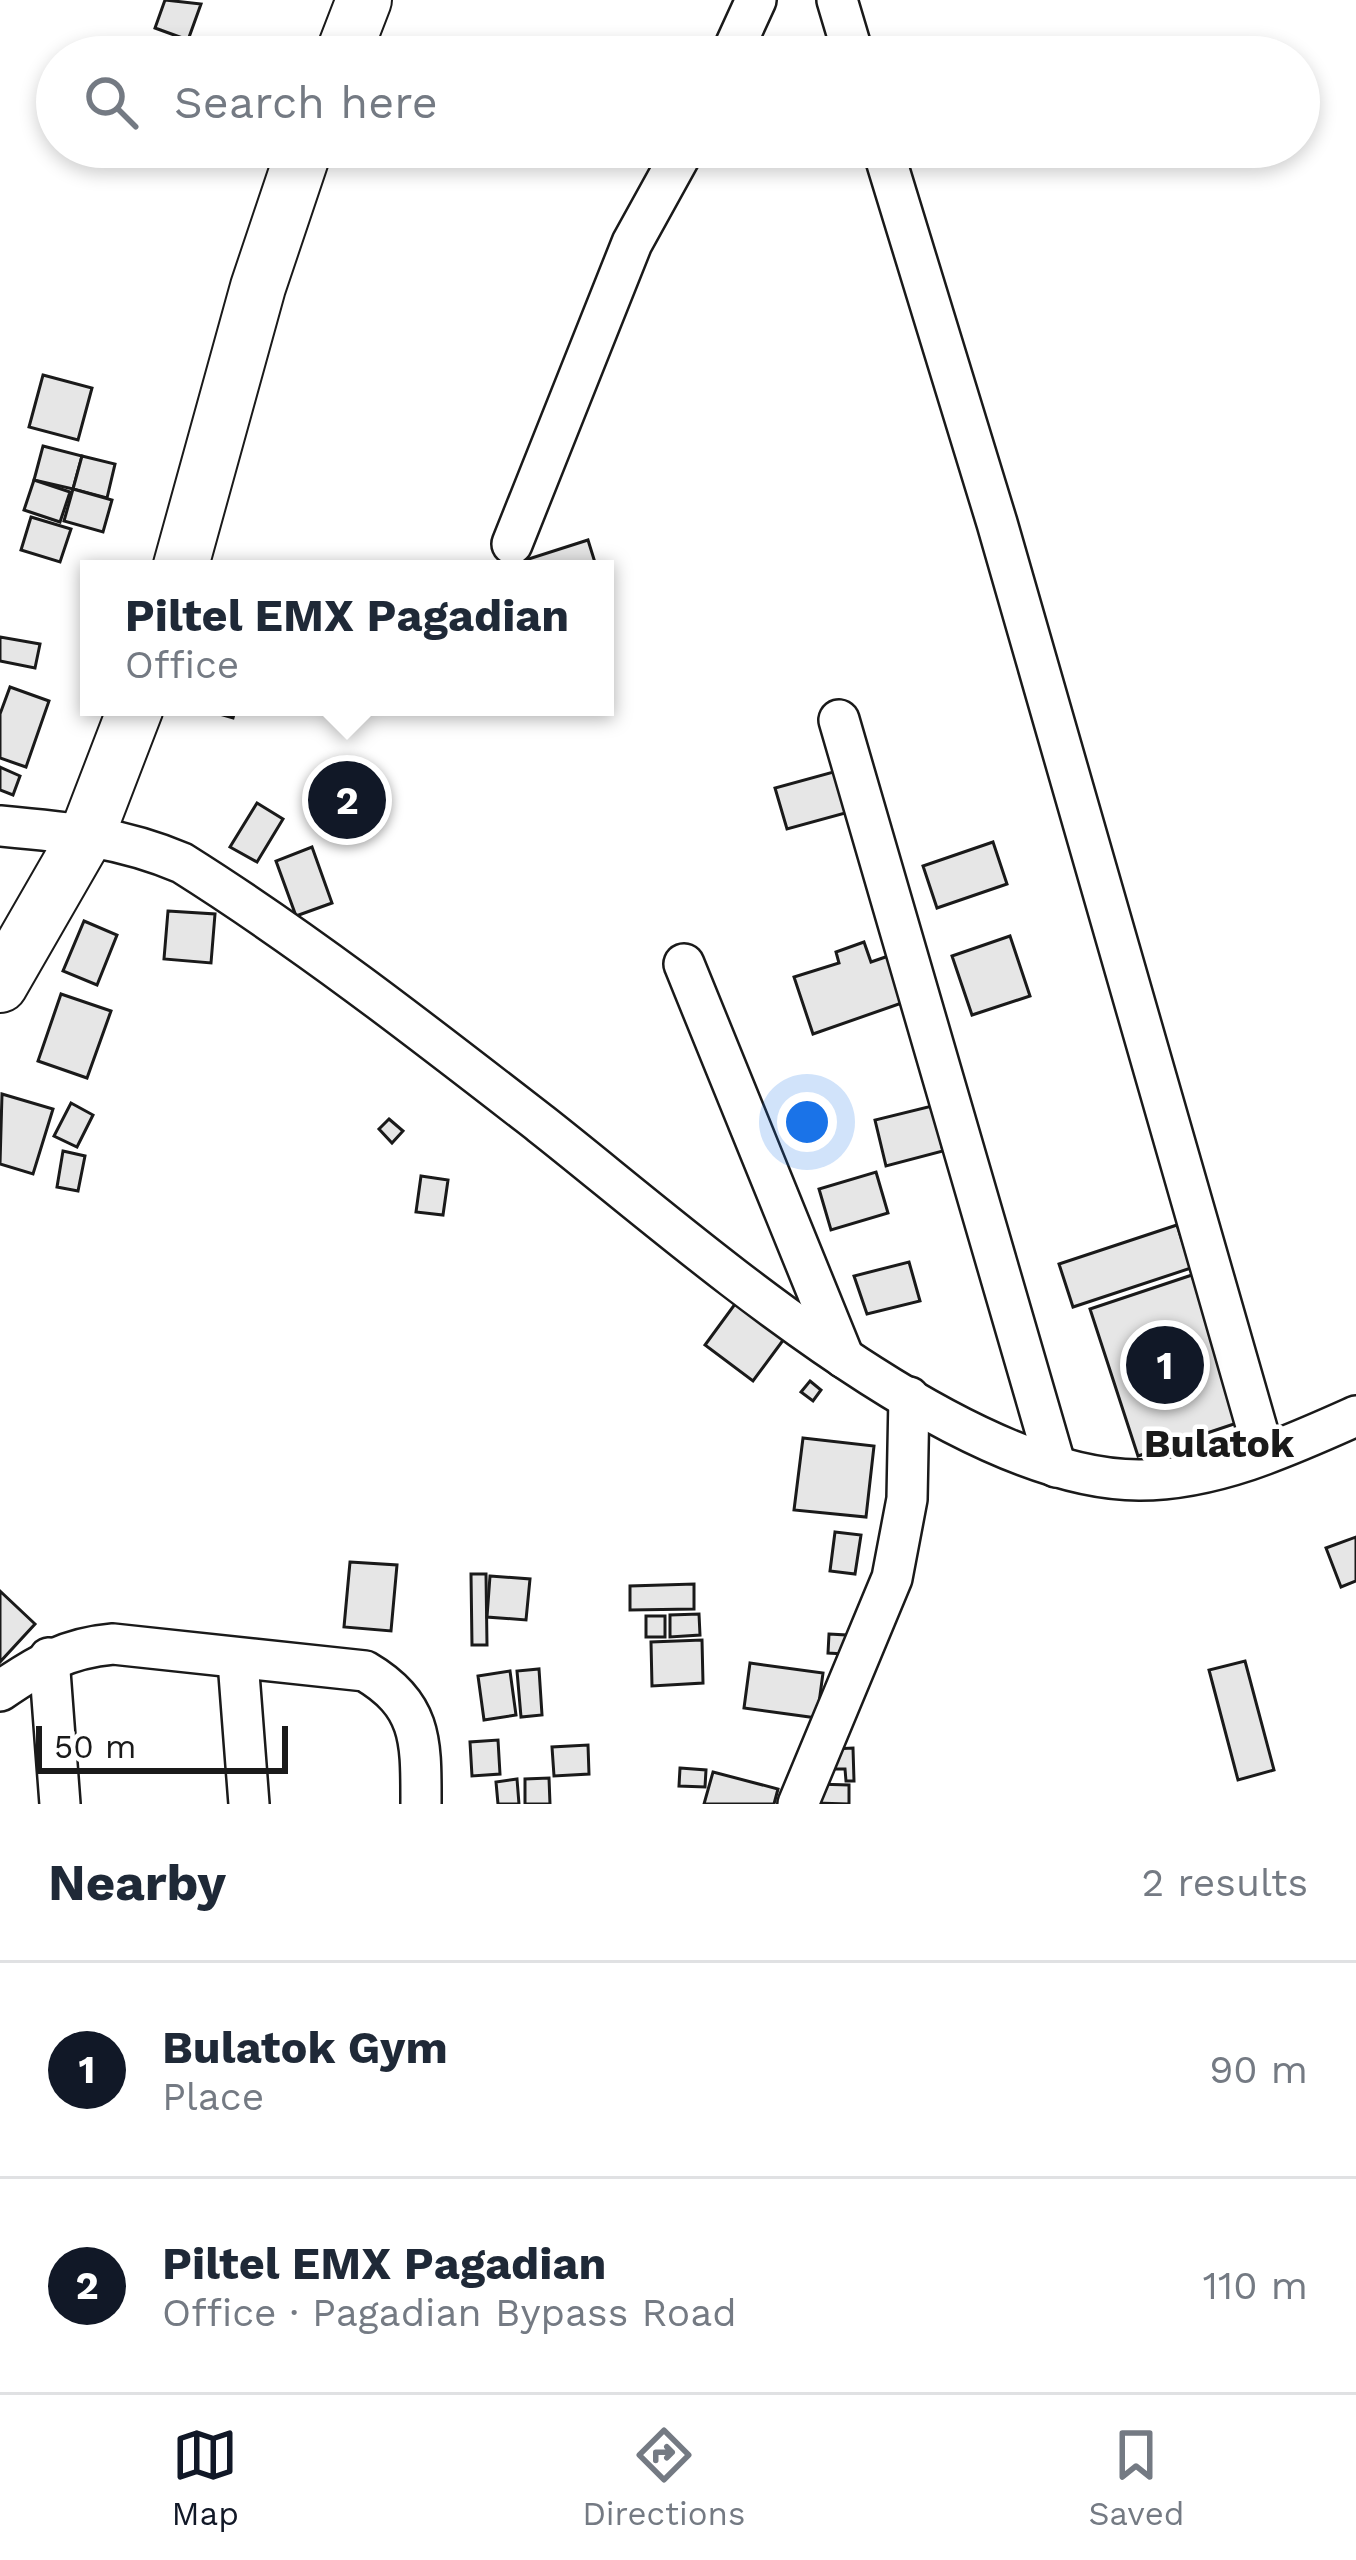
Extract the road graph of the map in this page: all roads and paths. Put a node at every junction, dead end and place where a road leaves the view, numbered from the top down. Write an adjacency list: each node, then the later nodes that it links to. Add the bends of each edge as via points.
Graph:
1 (364, 0): 4 (highway)
2 (756, 0): 5 (street)
3 (837, 0): 6 (street)
4 (349, 36)
5 (740, 36)
6 (848, 36)
7 (298, 168): 11 (highway)
8 (673, 168): 10 (street, via 632,243)
9 (888, 168): 21 (street)
10 (512, 544)
11 (183, 560)
12 (133, 716): 15 (highway)
13 (839, 720): 22 (street)
14 (0, 826): 15 (street)
15 (88, 832): 17 (highway); 18 (street, via 131,841 230,892)
16 (684, 964): 18 (street)
17 (0, 986)
18 (844, 1358): 19 (street)
19 (909, 1397): 22 (street); 29 (street, via 908,1499 892,1578)
20 (1356, 1416): 21 (street)
21 (1264, 1453): 22 (street, via 1210,1472 1139,1480)
22 (1056, 1467)
23 (49, 1658): 24 (street, via 113,1644); 25 (street); 26 (street)
24 (238, 1661): 27 (street); 28 (street, via 365,1671 389,1685 409,1707 421,1746)
25 (0, 1691)
26 (60, 1804)
27 (249, 1804)
28 (421, 1804)
29 (798, 1804)

